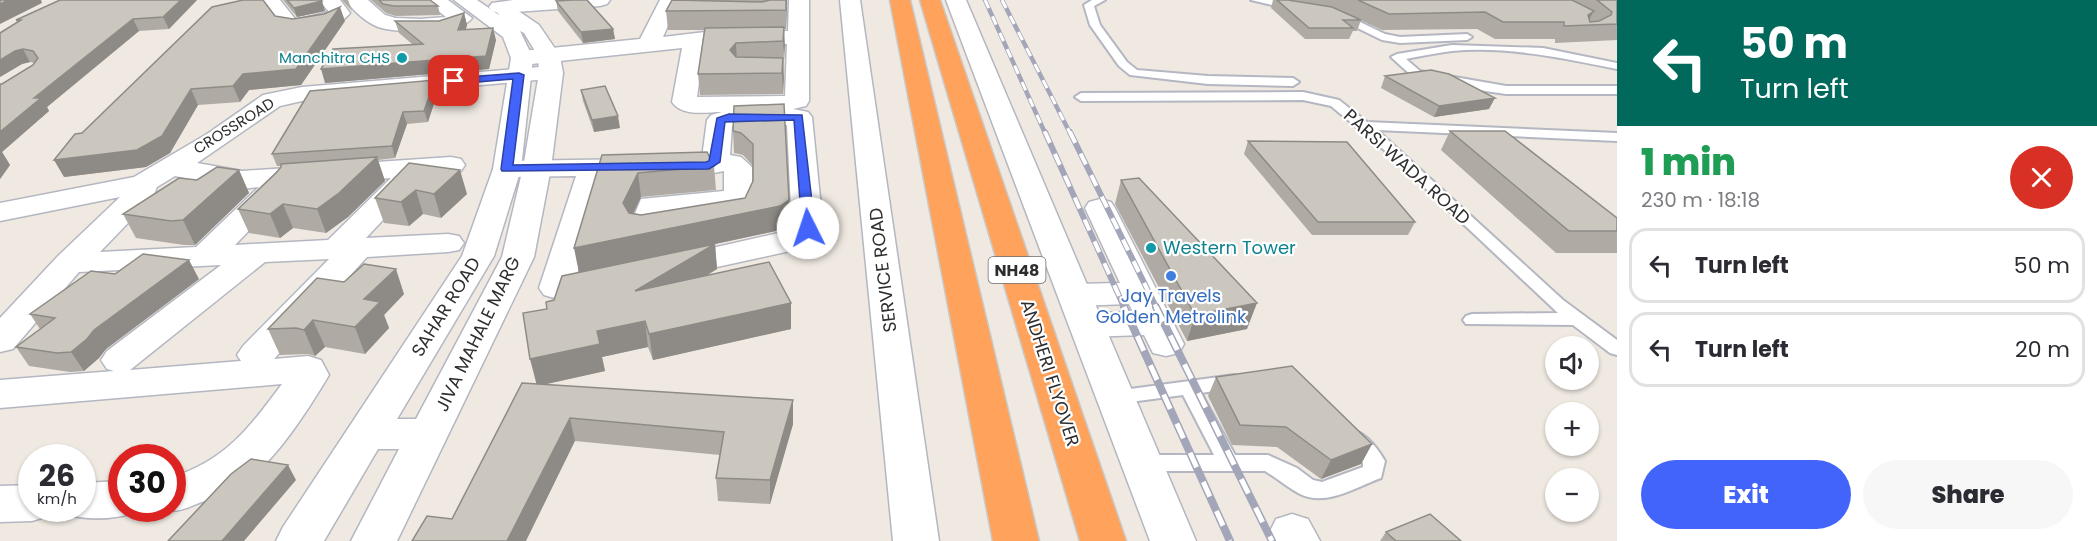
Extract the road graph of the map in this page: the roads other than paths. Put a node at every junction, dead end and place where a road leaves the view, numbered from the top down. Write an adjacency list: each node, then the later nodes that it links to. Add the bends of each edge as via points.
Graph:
1 (270, 0): 2 (street, via 289,25 296,26 336,17 340,13)
2 (329, 0)
3 (356, 0): 12 (street, via 378,19 394,25 462,18)
4 (675, 0): 22 (street, via 669,1)
5 (799, 0): 19 (street)
6 (850, 0): 71 (street, SERVICE ROAD)
7 (900, 0): 72 (highway, NH48)
8 (930, 0): 73 (highway, ANDHERI FLYOVER / NH48)
9 (956, 0): 48 (street)
10 (1100, 0): 27 (lane, via 1089,5 1095,25 1134,73)
11 (1256, 0): 16 (lane)
12 (449, 1): 15 (street); 23 (street, via 512,34)
13 (507, 3): 14 (street); 23 (street, via 532,29)
14 (595, 3): 18 (street)
15 (413, 6)
16 (1301, 8)
17 (1332, 12): 20 (lane, via 1382,37 1400,40)
18 (614, 34): 22 (street, CROSSROAD); 23 (street, CROSSROAD)
19 (800, 37): 21 (street, CROSSROAD); 26 (street)
20 (1486, 37)
21 (694, 40): 22 (street, CROSSROAD); 26 (street, via 684,102 692,105 797,101)
22 (648, 46)
23 (535, 65): 34 (street, CROSSROAD, via 272,100); 36 (street, SAHAR ROAD)
24 (1614, 66): 28 (lane, via 1543,51 1493,48 1452,48 1397,57 1416,74 1485,87)
25 (774, 70): 26 (street)
26 (798, 70)
27 (1293, 82)
28 (1617, 90)
29 (1082, 98): 30 (lane, PARSI WADA ROAD, via 1303,96 1335,103)
30 (1364, 126): 31 (lane); 49 (lane, PARSI WADA ROAD)
31 (1617, 137)
32 (715, 162): 35 (street, via 704,166); 35 (street, via 720,120 799,117 808,228 804,236 560,290 556,288); 40 (street, via 738,166)
33 (451, 165): 34 (street, via 242,180)
34 (170, 167): 38 (street, CROSSROAD)
35 (593, 167): 36 (street)
36 (522, 169): 51 (street, SAHAR ROAD, via 478,256); 52 (street, JIVA MAHALE MARG, via 518,257)
37 (403, 182): 44 (street)
38 (143, 184): 42 (street, CROSSROAD); 47 (street, via 143,191)
39 (274, 189): 46 (street)
40 (737, 199)
41 (1100, 208): 48 (street, via 1154,320)
42 (0, 212)
43 (447, 243): 44 (street)
44 (348, 248): 45 (street); 55 (street)
45 (257, 253): 46 (street); 56 (street)
46 (205, 256): 47 (street)
47 (70, 263): 53 (street)
48 (1081, 310): 60 (street)
49 (1577, 319): 50 (lane); 54 (lane, PARSI WADA ROAD)
50 (1472, 320)
51 (428, 336): 52 (street); 62 (street, SAHAR ROAD)
52 (478, 337): 63 (street, JIVA MAHALE MARG)
53 (0, 340)
54 (1617, 349)
55 (256, 355)
56 (120, 360)
57 (1252, 379): 58 (lane)
58 (1189, 388): 60 (lane); 64 (lane)
59 (0, 394): 66 (street, via 308,369 310,375 255,448 231,470)
60 (1115, 397): 65 (street)
61 (1337, 422): 64 (lane, via 1374,461 1373,472 1323,491 1307,488 1268,463)
62 (368, 434): 63 (street); 69 (street, SAHAR ROAD)
63 (429, 434): 70 (street, JIVA MAHALE MARG)
64 (1228, 462): 65 (lane)
65 (1142, 463): 74 (street)
66 (186, 490)
67 (18, 503): 68 (street)
68 (0, 504)
69 (299, 541)
70 (374, 541)
71 (916, 541)
72 (1016, 541)
73 (1103, 541)
74 (1173, 541)

